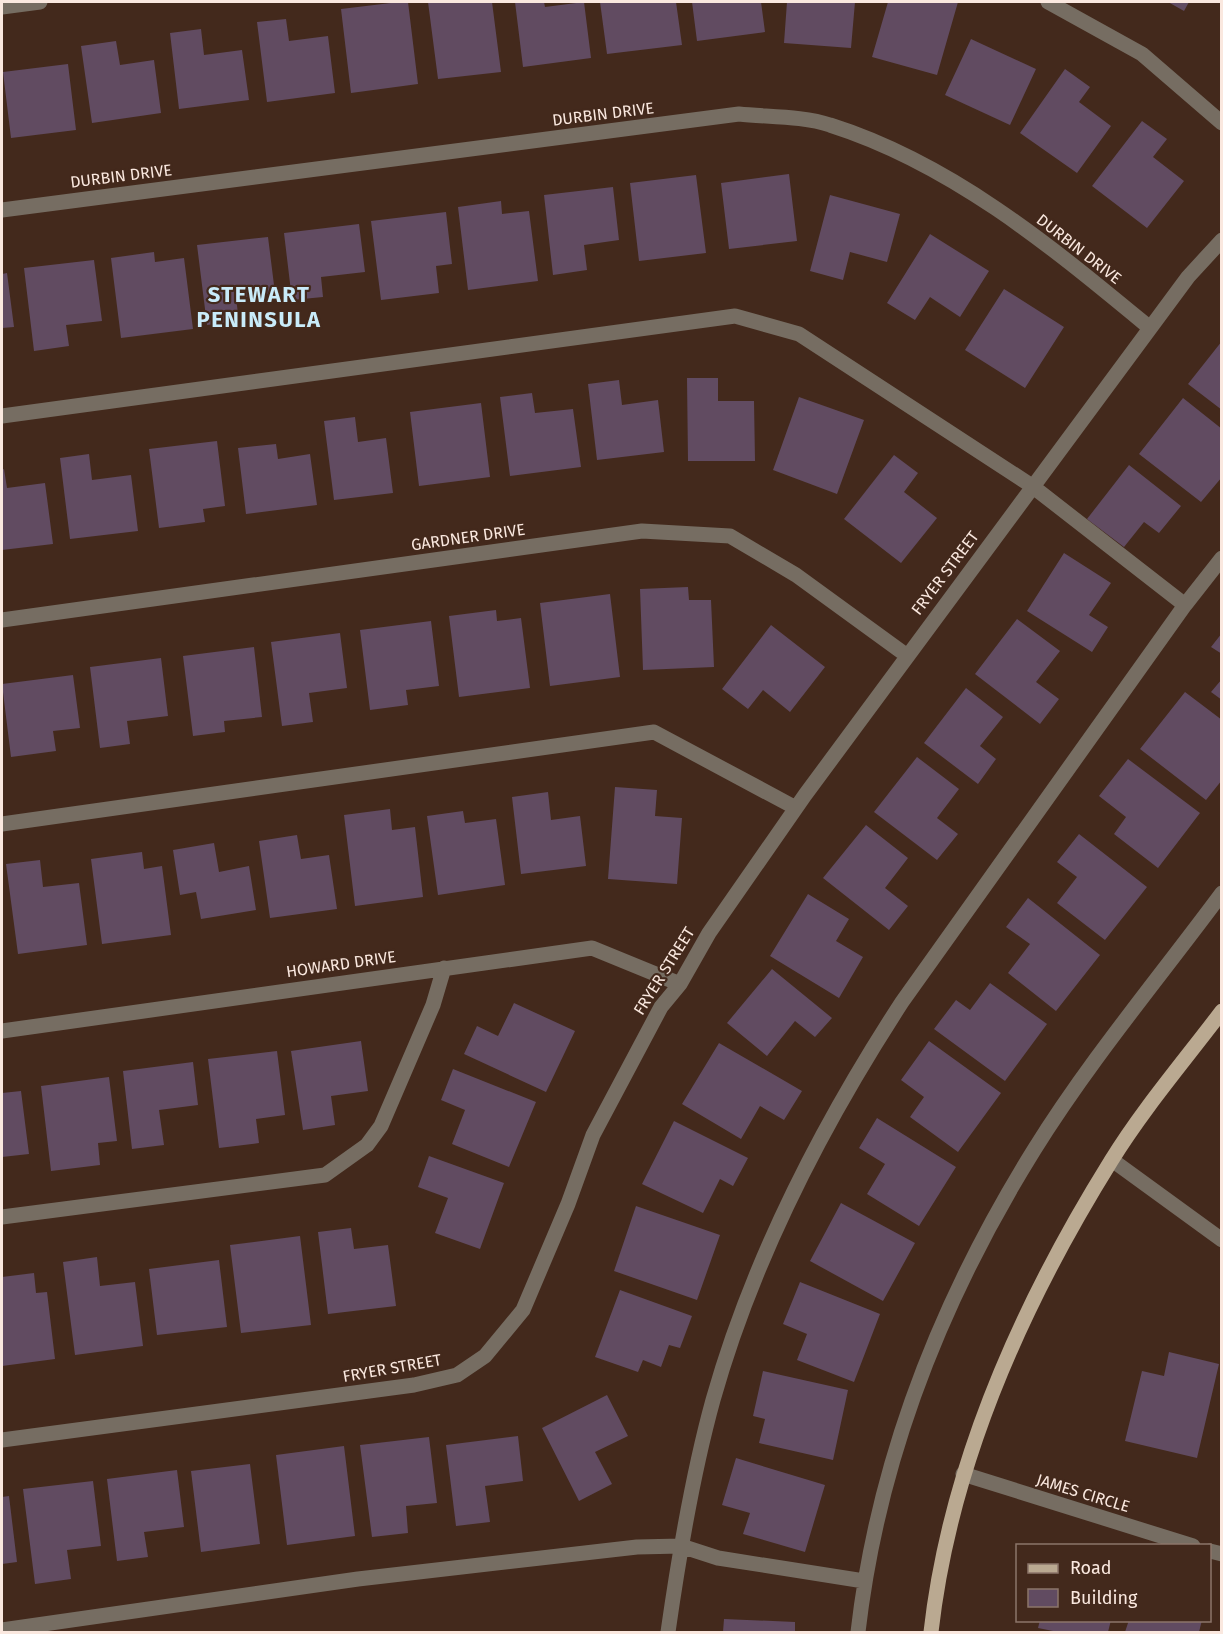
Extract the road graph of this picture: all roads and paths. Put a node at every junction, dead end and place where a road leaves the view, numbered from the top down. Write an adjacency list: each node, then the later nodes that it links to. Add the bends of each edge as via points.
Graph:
1 (40, 2): 3 (street)
2 (1048, 2): 4 (street, via 1142,54)
3 (2, 7)
4 (1221, 123)
5 (2, 210): 7 (street, DURBIN DRIVE, via 739,114 828,124 915,160 962,185 1063,256)
6 (1221, 240): 7 (street, FRYER STREET)
7 (1150, 328): 9 (street, FRYER STREET)
8 (2, 416): 9 (street, via 735,316 799,334)
9 (1032, 486): 11 (street); 13 (street, FRYER STREET)
10 (1221, 558): 11 (street)
11 (1185, 605): 27 (street, via 902,1002 854,1077 785,1208 739,1319 713,1400)
12 (2, 620): 13 (street, GARDNER DRIVE, via 642,531 730,536 796,575)
13 (906, 655): 14 (street, FRYER STREET)
14 (796, 808): 15 (street, via 654,732); 18 (street, FRYER STREET, via 709,933)
15 (2, 824)
16 (1221, 893): 28 (street, via 1067,1101 974,1255 931,1348 897,1441)
17 (444, 968): 18 (street, HOWARD DRIVE, via 592,948); 20 (street, HOWARD DRIVE); 22 (street, via 433,1005 381,1126 367,1145 325,1175)
18 (680, 984): 24 (street, FRYER STREET, via 661,1007 593,1135 523,1310 485,1356 457,1375 414,1385)
19 (1221, 1011): 21 (main road)
20 (2, 1030)
21 (1112, 1160): 23 (street); 25 (main road, via 1037,1293 999,1376)
22 (2, 1217)
23 (1221, 1240)
24 (2, 1440)
25 (963, 1474): 26 (street, JAMES CIRCLE); 33 (main road, via 937,1578)
26 (1190, 1544)
27 (681, 1546): 28 (street, via 718,1558); 30 (street, via 637,1547 358,1579); 31 (street)
28 (864, 1581): 32 (street)
29 (2, 1630): 30 (street)
30 (29, 1630)
31 (668, 1632)
32 (858, 1632)
33 (931, 1632)

